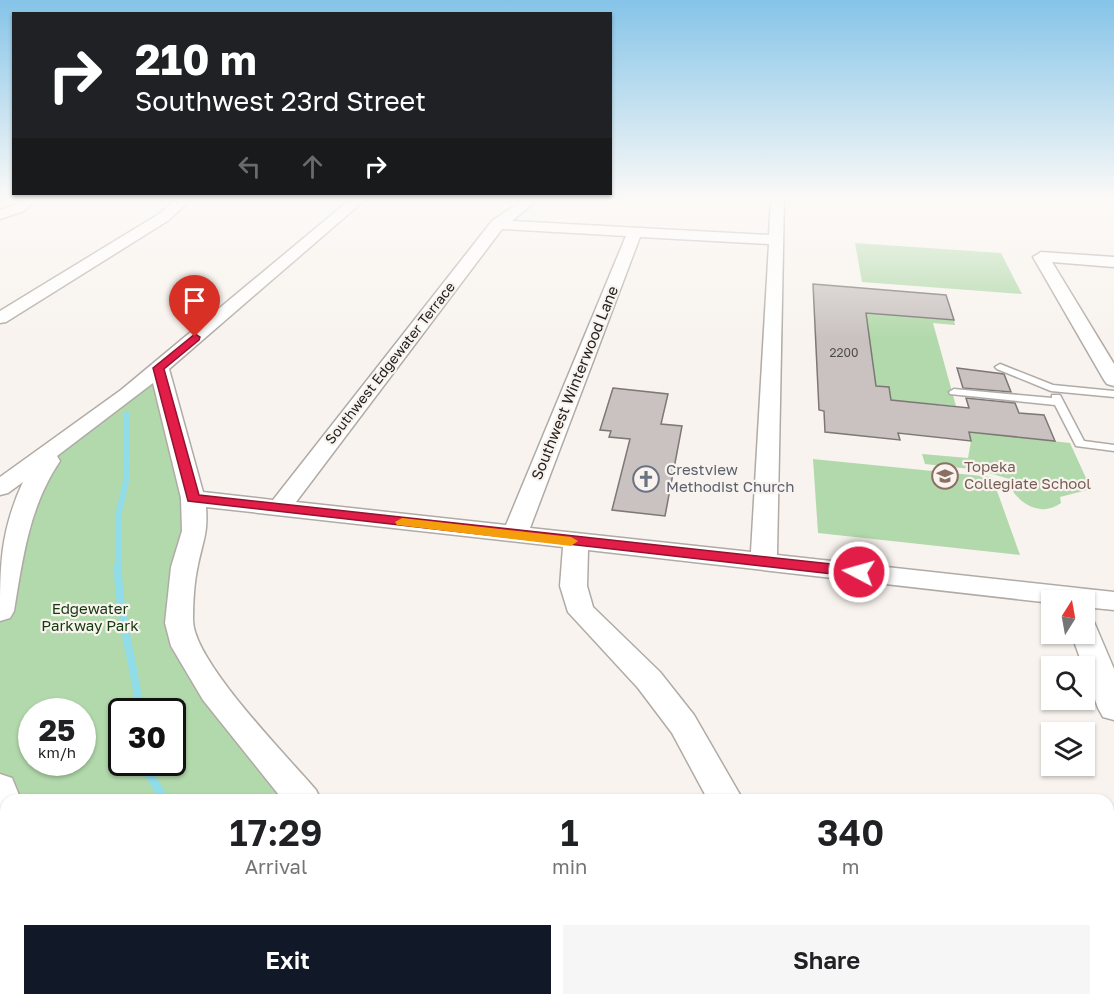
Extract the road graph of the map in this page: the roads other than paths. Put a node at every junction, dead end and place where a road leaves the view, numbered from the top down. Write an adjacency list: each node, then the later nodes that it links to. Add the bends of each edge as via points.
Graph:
1 (119, 245): 8 (street)
2 (305, 245): 11 (street)
3 (481, 245): 21 (street, Southwest Edgewater Terrace)
4 (630, 245): 22 (street, Southwest Winterwood Lane)
5 (776, 245): 24 (street)
6 (1114, 262): 12 (street, via 1041,257)
7 (0, 299): 8 (street)
8 (27, 301): 9 (street)
9 (0, 318)
10 (1000, 367): 13 (lane)
11 (159, 368): 17 (street); 20 (street)
12 (1114, 380)
13 (1051, 388): 15 (lane); 16 (lane)
14 (954, 392): 16 (lane)
15 (1114, 394)
16 (1059, 402): 18 (lane, via 1080,444)
17 (57, 447): 19 (street); 25 (street, via 25,499)
18 (1114, 448)
19 (3, 484)
20 (193, 498): 21 (street); 32 (street, via 195,531 184,567 179,623 186,646 214,692)
21 (279, 508): 22 (street)
22 (515, 535): 23 (street)
23 (576, 542): 24 (street); 33 (street, via 572,583 582,612 649,680 683,724)
24 (764, 562): 26 (street)
25 (5, 563): 29 (street)
26 (1041, 594)
27 (1095, 600): 28 (street)
28 (1114, 601)
29 (0, 611)
30 (1090, 644): 31 (street)
31 (1114, 708)
32 (299, 794)
33 (723, 794)

